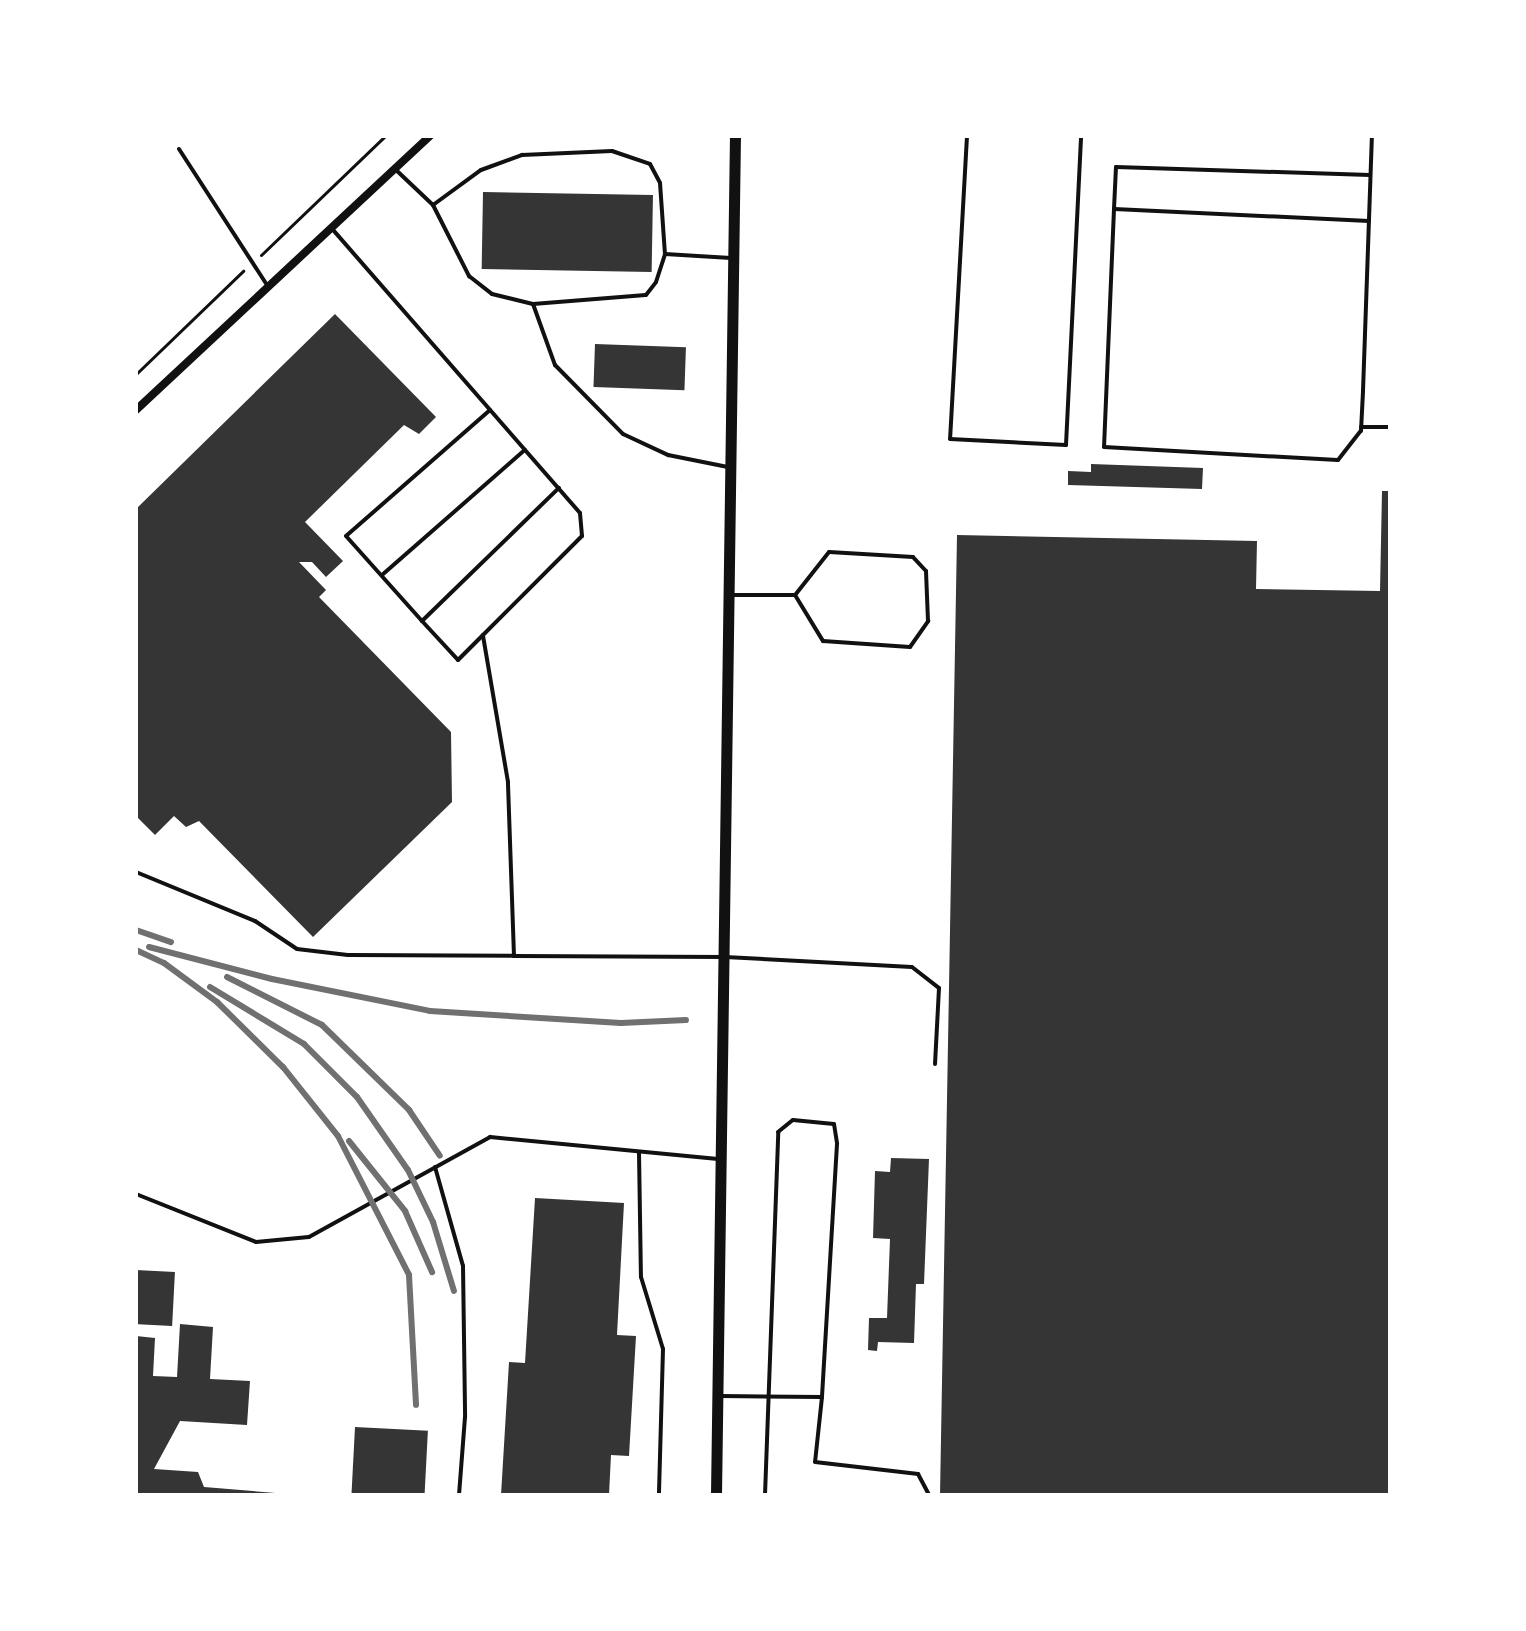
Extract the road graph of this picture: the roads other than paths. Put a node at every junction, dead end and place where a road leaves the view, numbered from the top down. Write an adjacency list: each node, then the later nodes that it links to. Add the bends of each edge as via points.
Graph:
1 (430, 136): 7 (street)
2 (735, 136): 14 (street)
3 (967, 136): 4 (lane, via 950,439 1066,445)
4 (1081, 136)
5 (1372, 136): 8 (lane)
6 (179, 149): 15 (lane)
7 (395, 169): 9 (lane); 12 (street)
8 (1370, 175): 10 (lane, via 1116,167); 11 (lane)
9 (433, 205): 13 (lane, via 481,170 522,155 612,151 650,164 660,183); 16 (lane, via 469,276 492,294)
10 (1114, 209): 11 (lane); 19 (lane, via 1104,447 1338,460)
11 (1369, 221): 19 (lane)
12 (331, 228): 15 (street); 18 (lane)
13 (665, 254): 14 (lane); 16 (lane, via 646,295)
14 (734, 258): 22 (street)
15 (268, 287): 17 (street)
16 (533, 304): 22 (lane, via 555,365 623,434 668,455)
17 (136, 410)
18 (490, 410): 21 (lane); 24 (lane, via 346,536)
19 (1361, 427): 20 (lane)
20 (1390, 427)
21 (525, 450): 23 (lane); 24 (lane)
22 (733, 468): 25 (street)
23 (559, 488): 27 (lane); 28 (lane, via 580,513 582,536)
24 (381, 575): 27 (lane)
25 (731, 595): 26 (lane); 31 (street)
26 (795, 595): 26 (lane, via 823,641 910,647 928,621 926,571 913,557 829,552)
27 (422, 621): 28 (lane, via 458,660)
28 (483, 635): 30 (lane, via 508,782)
29 (136, 872): 30 (lane, via 255,921 297,949 348,955)
30 (514, 956): 31 (lane)
31 (725, 957): 32 (lane, via 912,967 939,988); 34 (street)
32 (935, 1064)
33 (639, 1153): 34 (lane); 35 (lane, via 490,1137); 41 (lane, via 641,1277 663,1349)
34 (722, 1159): 38 (street)
35 (435, 1167): 36 (lane, via 309,1237 256,1242); 40 (lane, via 463,1266 465,1417)
36 (136, 1194)
37 (771, 1395): 38 (lane); 39 (lane); 39 (lane, via 778,1132 793,1120 834,1124 837,1144); 43 (lane)
38 (718, 1396): 42 (street)
39 (822, 1397): 44 (lane, via 815,1462 918,1474)
40 (459, 1495)
41 (659, 1495)
42 (716, 1495)
43 (765, 1495)
44 (929, 1495)

